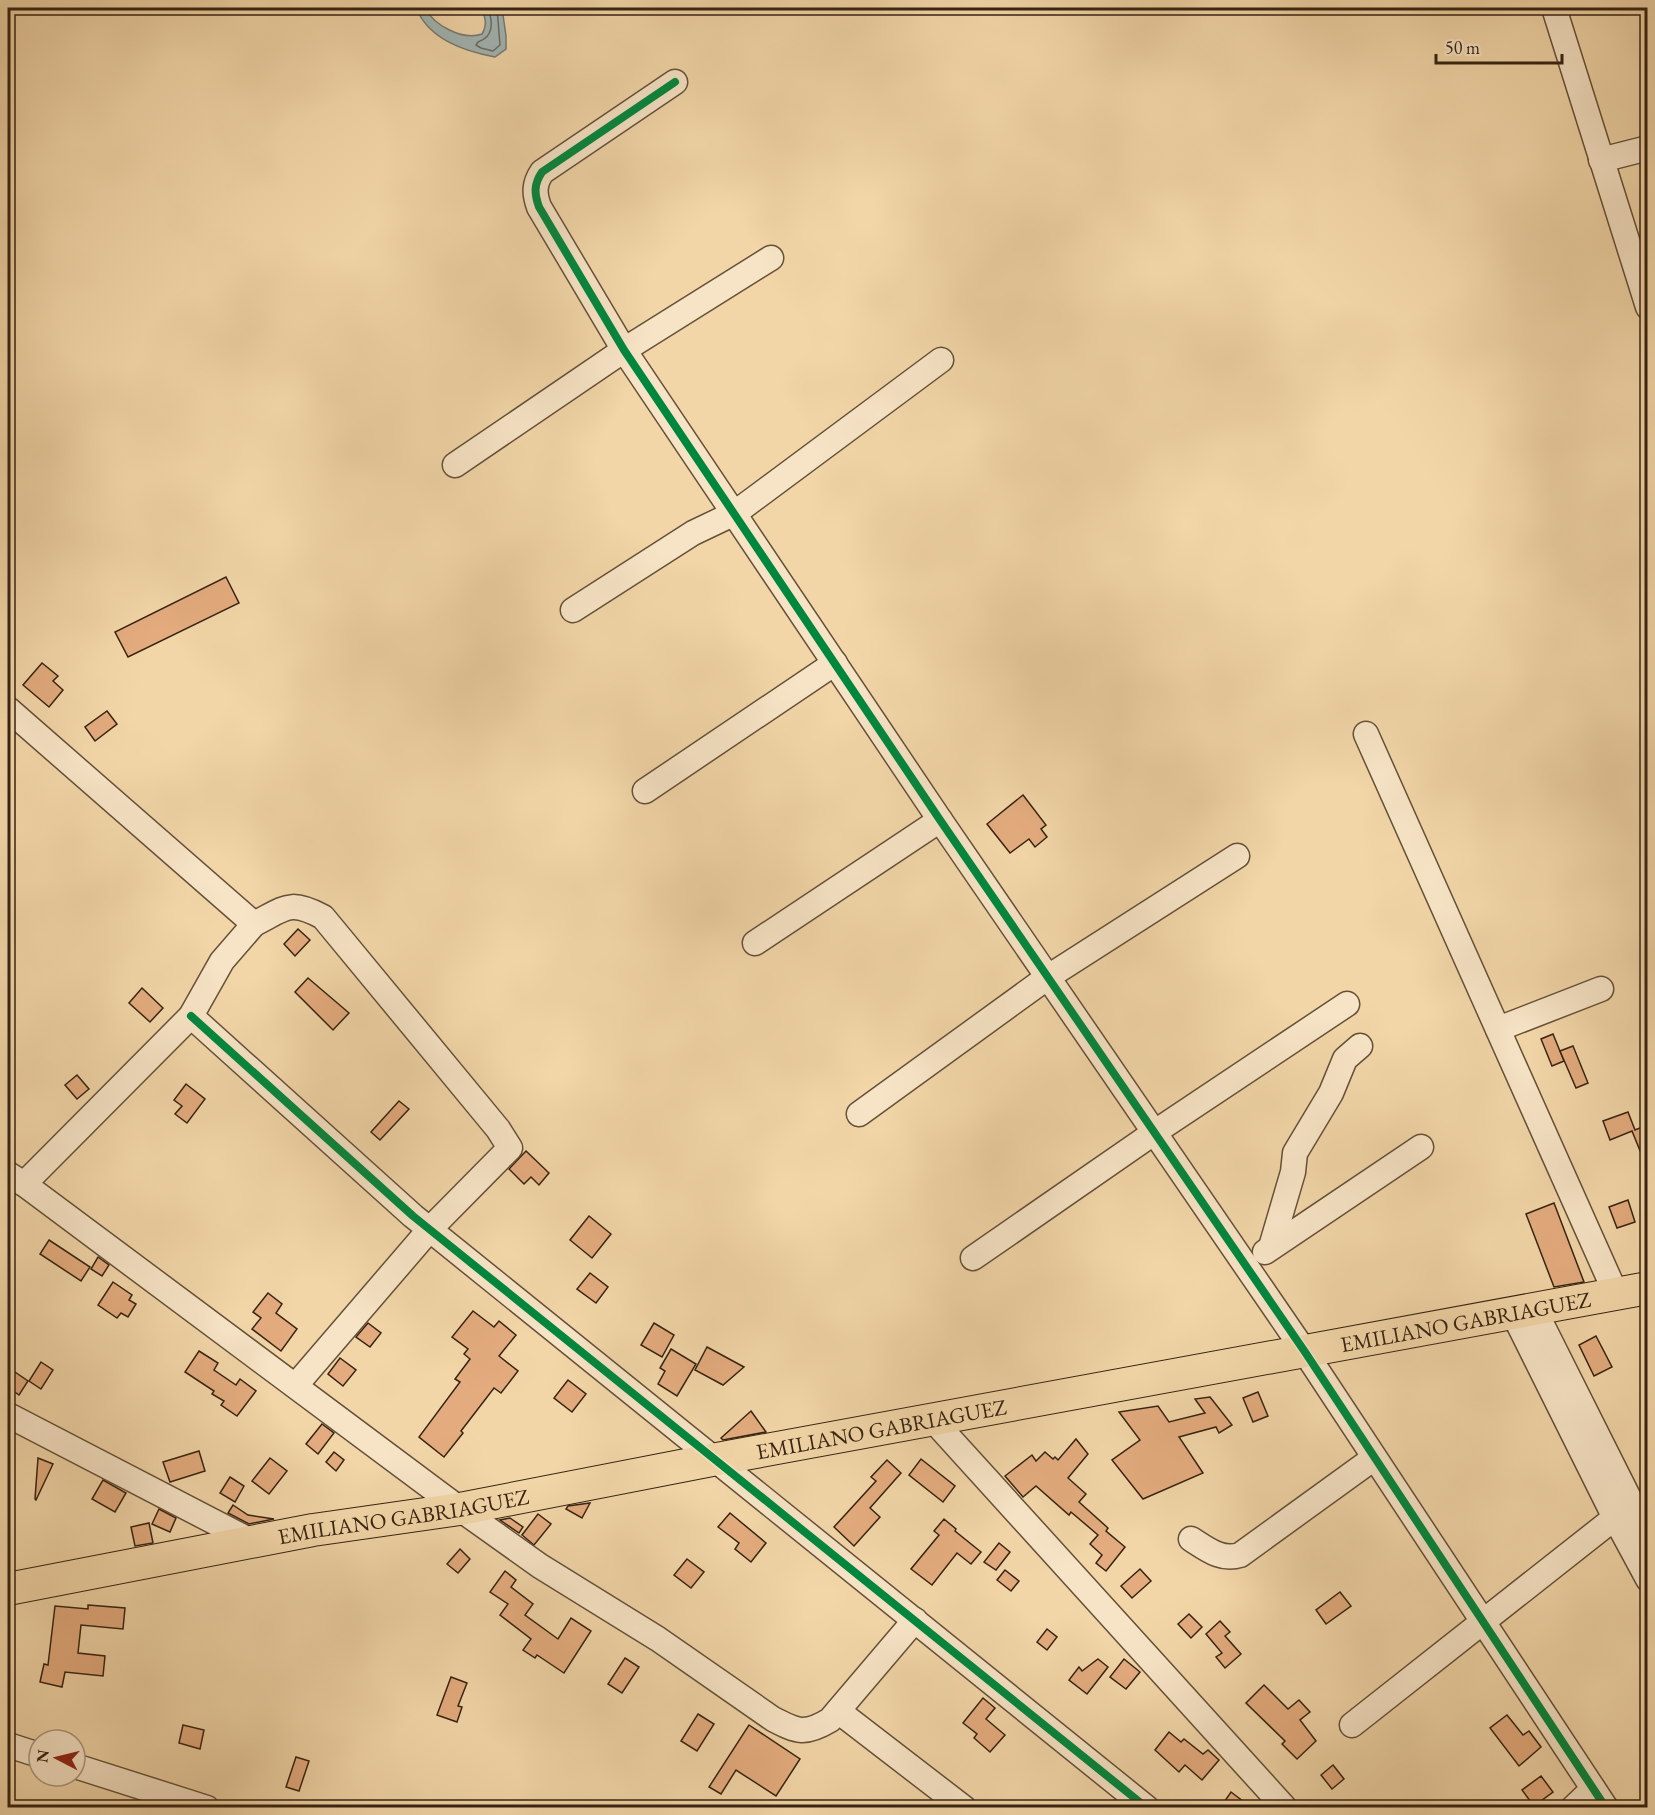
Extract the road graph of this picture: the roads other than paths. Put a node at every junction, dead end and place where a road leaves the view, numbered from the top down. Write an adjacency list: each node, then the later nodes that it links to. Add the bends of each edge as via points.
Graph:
1 (1554, 8): 4 (street)
2 (675, 82): 7 (street, via 542,172 535,186 538,207)
3 (1647, 148): 4 (street)
4 (1601, 160): 6 (street)
5 (771, 258): 7 (street)
6 (1647, 307)
7 (624, 350): 9 (street); 10 (street)
8 (941, 360): 10 (street)
9 (455, 465)
10 (735, 513): 11 (street, via 693,533); 12 (street)
11 (573, 610)
12 (835, 663): 15 (street); 16 (street)
13 (8, 709): 18 (street)
14 (1366, 734): 24 (street)
15 (645, 791)
16 (940, 820): 19 (street); 20 (street)
17 (1237, 856): 20 (street)
18 (254, 924): 23 (street, via 222,961); 30 (street, via 287,907 303,907 323,918 510,1148)
19 (755, 943)
20 (1048, 976): 26 (street); 27 (street)
21 (1601, 989): 24 (street)
22 (1347, 1004): 27 (street)
23 (191, 1016): 29 (street); 30 (street)
24 (1498, 1029): 35 (street)
25 (1360, 1046): 31 (street, via 1345,1059 1331,1093 1295,1153)
26 (859, 1114)
27 (1155, 1132): 32 (street); 33 (street)
28 (1421, 1147): 31 (street)
29 (16, 1179): 38 (street)
30 (430, 1229): 38 (street); 42 (street)
31 (1271, 1248): 33 (street)
32 (973, 1258)
33 (1245, 1264): 37 (street)
34 (1647, 1288): 35 (main road, EMILIANO GABRIAGUEZ)
35 (1616, 1294): 36 (main road, EMILIANO GABRIAGUEZ)
36 (1524, 1311): 37 (main road, EMILIANO GABRIAGUEZ); 44 (street)
37 (1305, 1352): 40 (main road, EMILIANO GABRIAGUEZ); 41 (street)
38 (297, 1385): 43 (street)
39 (8, 1415): 47 (street)
40 (933, 1420): 42 (main road, EMILIANO GABRIAGUEZ); 61 (street)
41 (1374, 1458): 46 (street, via 1240,1555 1221,1557); 51 (street)
42 (717, 1459): 43 (main road, EMILIANO GABRIAGUEZ); 50 (street)
43 (460, 1509): 47 (main road, EMILIANO GABRIAGUEZ); 52 (street, via 773,1719 794,1730 814,1730)
44 (1632, 1512): 45 (street); 48 (street); 51 (street)
45 (1647, 1536)
46 (1191, 1539)
47 (251, 1541): 49 (main road, EMILIANO GABRIAGUEZ)
48 (1647, 1579)
49 (8, 1589)
50 (915, 1620): 52 (street); 60 (street)
51 (1483, 1622): 53 (street); 57 (street)
52 (838, 1711): 59 (street)
53 (1352, 1725)
54 (8, 1745): 55 (street)
55 (27, 1751)
56 (87, 1770): 58 (street)
57 (1600, 1798): 62 (street)
58 (207, 1808)
59 (964, 1808)
60 (1147, 1808)
61 (1285, 1808)
62 (1573, 1808)

